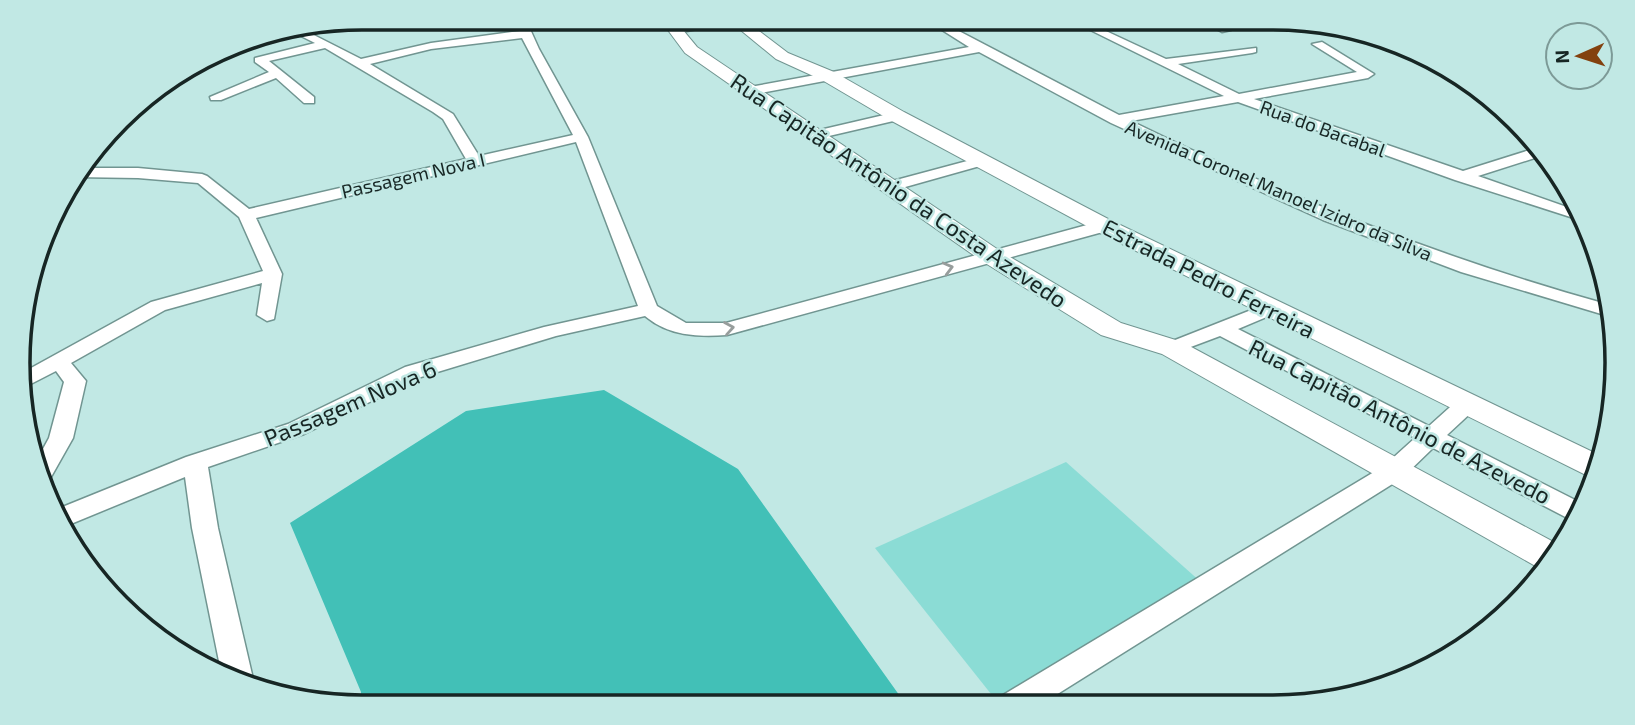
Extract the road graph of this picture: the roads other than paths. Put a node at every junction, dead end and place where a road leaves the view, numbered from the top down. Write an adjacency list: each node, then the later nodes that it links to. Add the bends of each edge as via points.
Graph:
1 (524, 30): 6 (street)
2 (676, 30): 16 (street, Rua Capitão Antônio da Costa Azevedo, via 691,50)
3 (749, 30): 15 (street, Estrada Pedro Ferreira, via 782,56)
4 (947, 30): 10 (street, Avenida Coronel Manoel Izidro da Silva)
5 (1096, 30): 13 (street, Rua do Bacabal)
6 (525, 34): 12 (street, via 431,46); 23 (street)
7 (307, 35): 8 (street)
8 (327, 44): 12 (street); 14 (street, via 259,60)
9 (1318, 44): 17 (street, via 1368,74)
10 (978, 49): 15 (street); 21 (street, Avenida Coronel Manoel Izidro da Silva)
11 (1252, 50): 13 (street)
12 (359, 63): 25 (street, via 448,117)
13 (1163, 63): 17 (street, Rua do Bacabal)
14 (278, 74): 18 (street); 19 (street)
15 (828, 76): 16 (street); 20 (street, Estrada Pedro Ferreira)
16 (750, 91): 22 (street, Rua Capitão Antônio da Costa Azevedo)
17 (1234, 96): 21 (street); 28 (street, Rua do Bacabal)
18 (216, 97)
19 (309, 100)
20 (897, 117): 22 (street); 26 (street, Estrada Pedro Ferreira)
21 (1116, 120): 36 (street, Avenida Coronel Manoel Izidro da Silva, via 1273,192 1440,259)
22 (816, 135): 29 (street, Rua Capitão Antônio da Costa Azevedo)
23 (581, 137): 25 (street, Passagem Nova I); 38 (street)
24 (1532, 154): 28 (street)
25 (474, 160): 31 (street, Passagem Nova I)
26 (982, 161): 29 (street); 32 (street, Estrada Pedro Ferreira)
27 (90, 173): 31 (street, via 202,179)
28 (1460, 177): 30 (street, Rua do Bacabal)
29 (891, 186): 33 (street, Rua Capitão Antônio da Costa Azevedo)
30 (1570, 214)
31 (246, 215): 34 (street)
32 (1104, 226): 33 (street); 35 (street, Estrada Pedro Ferreira)
33 (991, 256): 38 (street, one-way to 33, via 690,331 727,329); 40 (street, Rua Capitão Antônio da Costa Azevedo, via 1111,329)
34 (273, 274): 37 (street); 41 (street, via 158,306)
35 (1269, 309): 39 (street); 43 (street, Estrada Pedro Ferreira)
36 (1601, 309)
37 (267, 315)
38 (656, 315): 45 (street, Passagem Nova 6, via 551,331 413,372 296,429)
39 (1221, 328): 40 (street); 44 (street, Rua Capitão Antônio de Azevedo)
40 (1172, 348): 48 (street, Rua Capitão Antônio da Costa Azevedo)
41 (59, 362): 42 (street); 47 (street, via 75,382 61,438)
42 (30, 377)
43 (1467, 404): 44 (street); 46 (street, Estrada Pedro Ferreira)
44 (1432, 435): 48 (street); 49 (street, Rua Capitão Antônio de Azevedo)
45 (195, 463): 50 (street, Passagem Nova 6); 52 (street)
46 (1589, 464)
47 (46, 465)
48 (1393, 472): 51 (street, Rua Capitão Antônio da Costa Azevedo); 53 (street)
49 (1571, 509)
50 (67, 515)
51 (1544, 554)
52 (236, 670)
53 (1030, 695)

